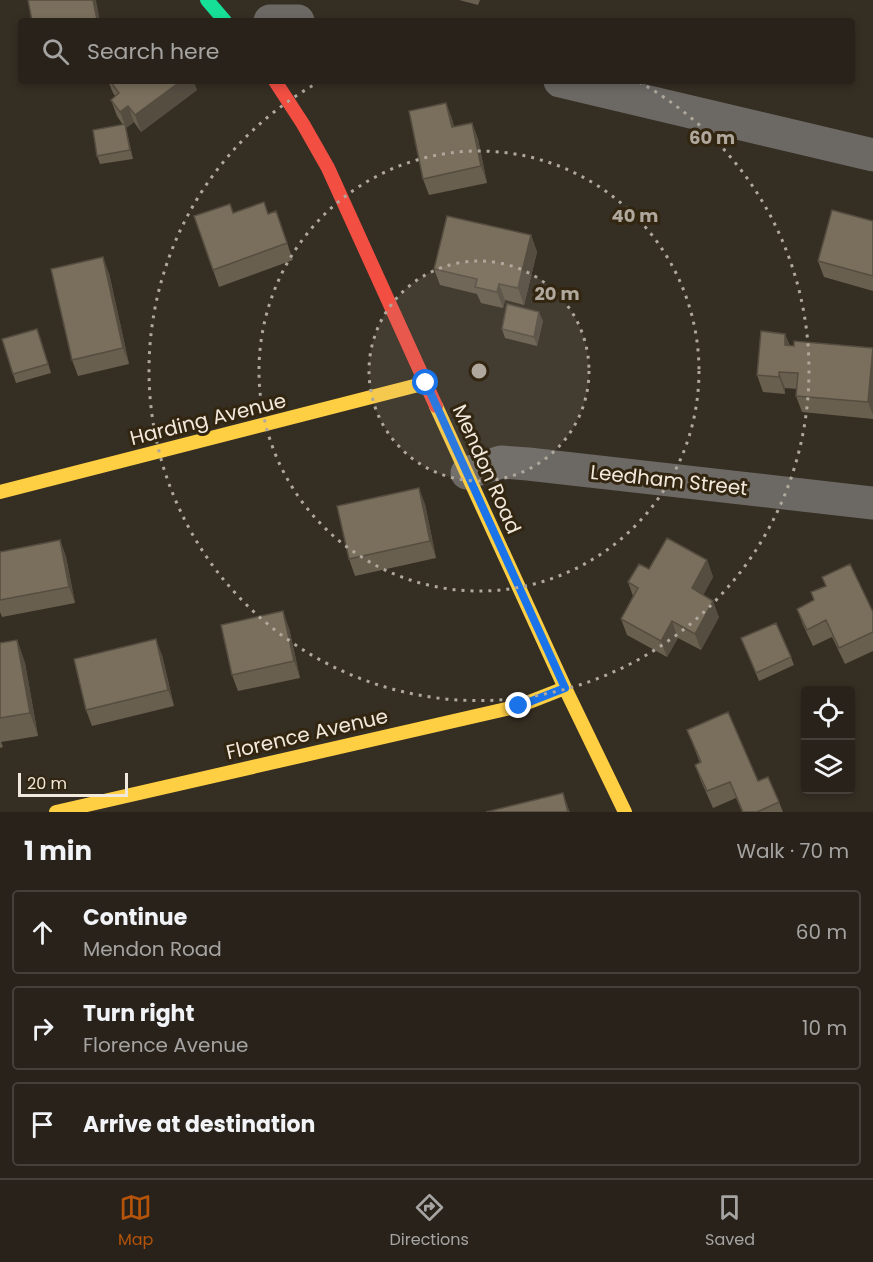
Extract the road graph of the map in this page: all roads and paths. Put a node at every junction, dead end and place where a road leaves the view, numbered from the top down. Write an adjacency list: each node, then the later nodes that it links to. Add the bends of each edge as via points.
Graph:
1 (207, 0): 2 (street)
2 (222, 18)
3 (277, 84): 6 (street, Mendon Road, via 328,168)
4 (573, 84): 5 (street)
5 (873, 155)
6 (426, 383): 7 (street, Mendon Road); 8 (street, Harding Avenue)
7 (467, 473): 9 (street, Leedham Street, via 501,462); 10 (street, Mendon Road)
8 (0, 492)
9 (873, 503)
10 (565, 688): 11 (street, Florence Avenue, via 519,706); 12 (street, Mendon Road)
11 (56, 812)
12 (625, 812)

